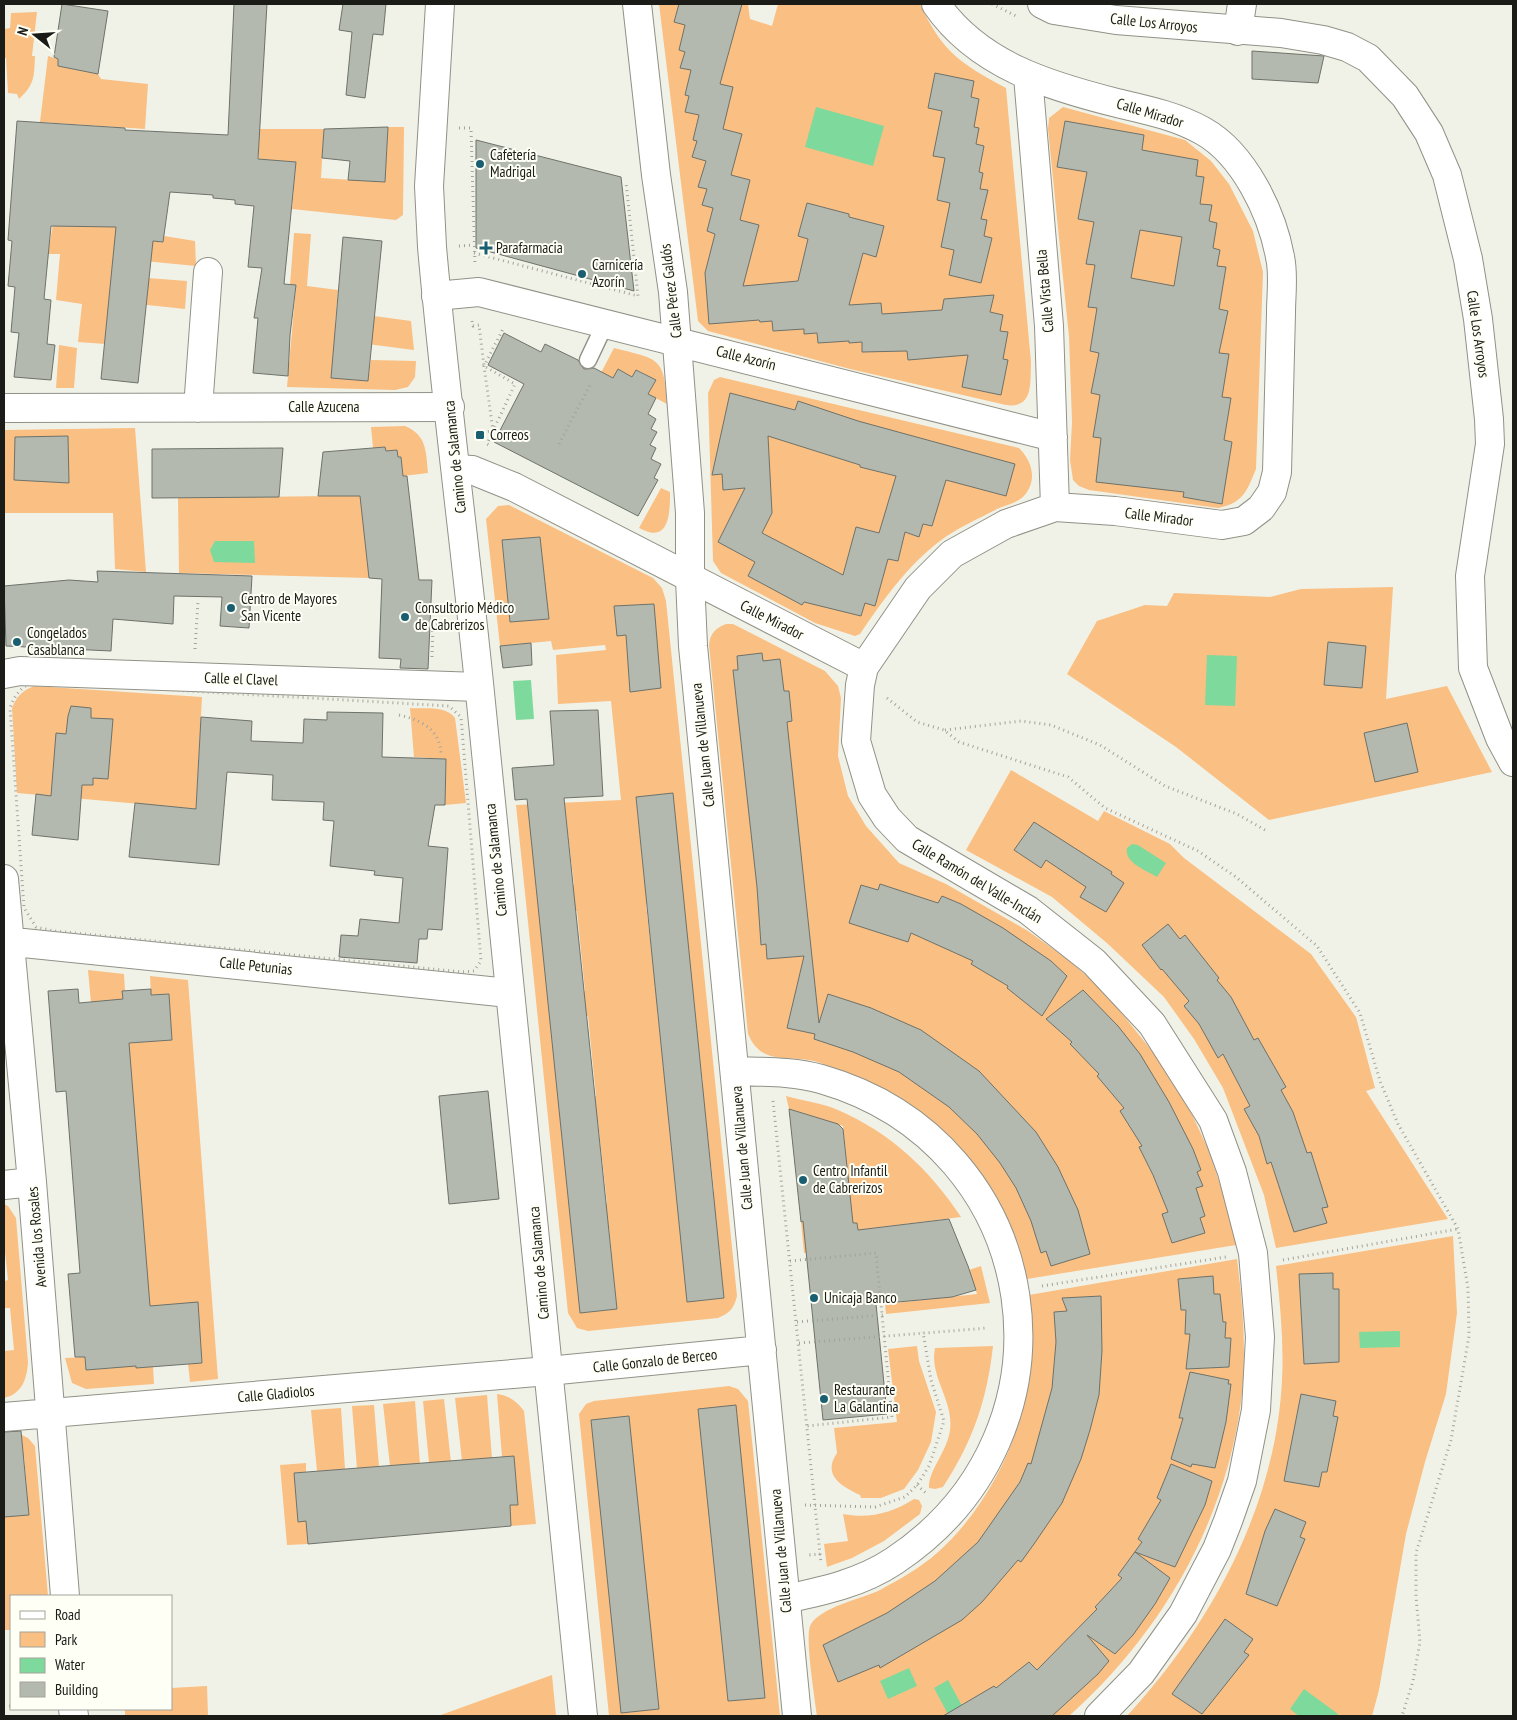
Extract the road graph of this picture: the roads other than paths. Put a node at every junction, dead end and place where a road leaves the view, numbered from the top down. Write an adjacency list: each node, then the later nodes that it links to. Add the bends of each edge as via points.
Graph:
1 (440, 4): 9 (street, Camino de Salamanca, via 429,186)
2 (636, 4): 11 (street, Calle Pérez Galdós)
3 (936, 4): 7 (street, Calle Mirador, via 962,36)
4 (1042, 4): 6 (street, Calle Los Arroyos, via 1054,10 1116,20)
5 (1242, 4): 6 (street)
6 (1238, 31): 23 (street, Calle Los Arroyos, via 1281,33 1323,40 1368,58 1406,96 1429,133 1447,175 1468,260 1478,319 1490,444 1470,576 1473,668 1500,738)
7 (1028, 76): 16 (street, Calle Vista Bella, via 1049,326); 18 (street, Calle Mirador, via 1069,91 1167,115 1204,132 1230,153 1248,178 1270,217 1281,259 1277,472 1272,492 1261,508 1244,521 1222,525)
8 (208, 272): 15 (street)
9 (436, 296): 10 (street, Calle Azorín, via 479,292); 13 (street, Camino de Salamanca)
10 (605, 324): 11 (street, Calle Azorín); 12 (lane)
11 (677, 340): 16 (street, Calle Azorín); 19 (street, Calle Pérez Galdós, via 690,513)
12 (588, 360)
13 (450, 407): 15 (street, Calle Azucena); 17 (street, Camino de Salamanca)
14 (4, 408): 15 (street, Calle Azucena)
15 (198, 408)
16 (1053, 437): 18 (street, Calle Vista Bella)
17 (456, 469): 19 (street, Calle Mirador, via 472,470 514,487); 22 (street, Camino de Salamanca)
18 (1055, 507): 21 (street, Calle Mirador, via 1006,524 952,554 918,588)
19 (690, 579): 21 (street, Calle Mirador); 27 (street, Calle Juan de Villanueva, via 693,646)
20 (4, 674): 22 (street, Calle el Clavel, via 20,671)
21 (862, 676): 38 (street, Calle Ramón del Valle-Inclán, via 856,741 872,795 887,818 907,839 1028,910 1094,962 1152,1024 1213,1120 1232,1172 1254,1259 1260,1337 1256,1410 1242,1481 1217,1549 1183,1614 1141,1673)
22 (479, 687): 26 (street, Camino de Salamanca)
23 (1513, 762)
24 (4, 879): 25 (street, Avenida los Rosales)
25 (6, 940): 26 (street, Calle Petunias); 28 (street, Avenida los Rosales)
26 (509, 993): 31 (street, Camino de Salamanca)
27 (735, 1071): 30 (street, Calle Juan de Villanueva); 35 (street, via 777,1072 820,1079 861,1093 899,1113 925,1133 963,1172 986,1208 1004,1248 1015,1290 1019,1330 1017,1371 994,1448 974,1484 942,1522 892,1562 860,1579)
28 (32, 1182): 29 (street); 32 (street, Avenida los Rosales)
29 (4, 1185)
30 (762, 1350): 31 (street, Calle Gonzalo de Berceo); 35 (street, Calle Juan de Villanueva)
31 (548, 1371): 32 (street, Calle Gladiolos); 36 (street, Camino de Salamanca)
32 (50, 1413): 33 (street, Calle Gladiolos); 34 (street, Avenida los Rosales)
33 (4, 1417)
34 (65, 1595)
35 (786, 1599): 37 (street, Calle Juan de Villanueva)
36 (583, 1716)
37 (797, 1716)
38 (1099, 1716)

